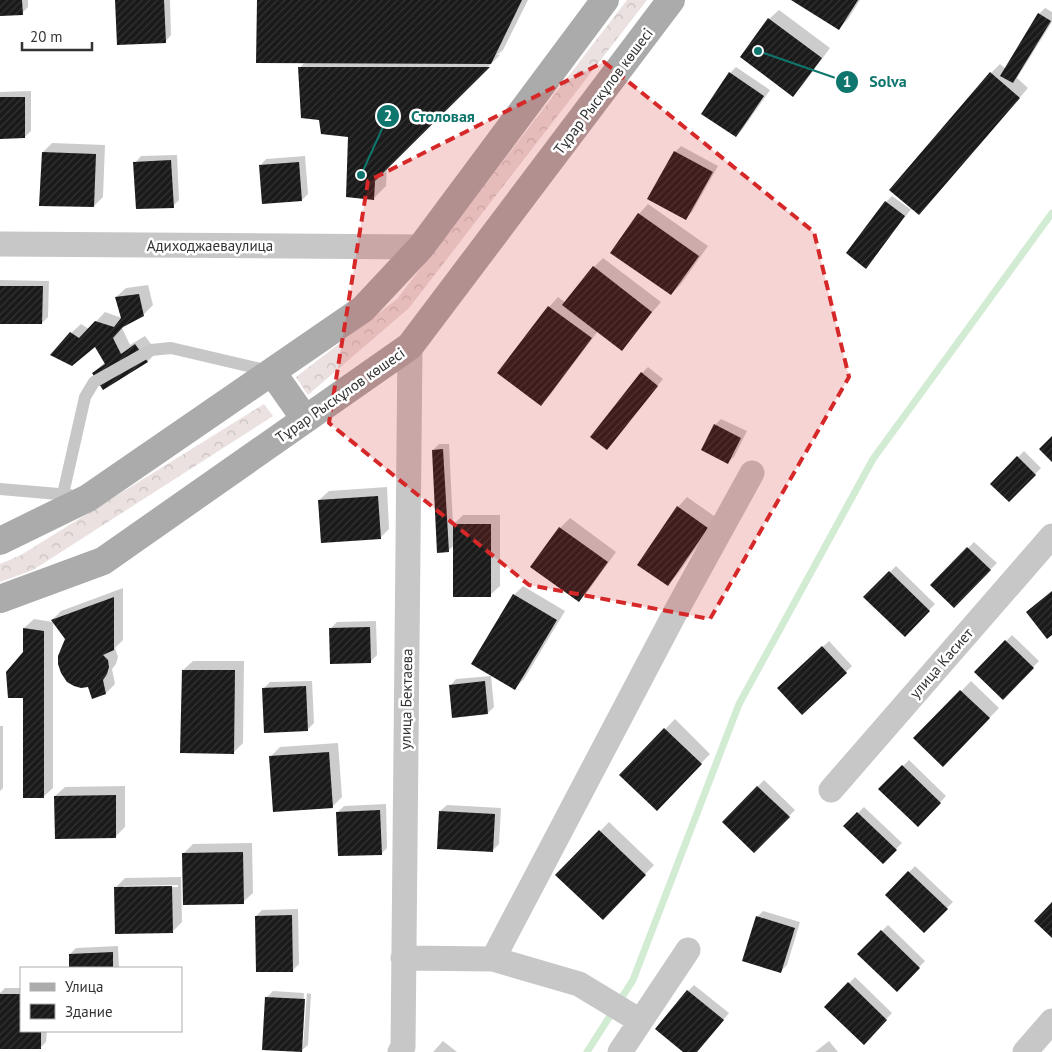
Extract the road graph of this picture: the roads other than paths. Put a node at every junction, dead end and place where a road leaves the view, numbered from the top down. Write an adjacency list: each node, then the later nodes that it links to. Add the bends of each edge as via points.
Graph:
1 (605, 0): 4 (main road)
2 (671, 0): 5 (main road, Тұрар Рыскұлов көшесі)
3 (0, 244): 4 (street, Адиходжаеваулица)
4 (421, 247): 6 (main road, via 363,309)
5 (410, 346): 7 (main road, Тұрар Рыскұлов көшесі); 16 (street, улица Бектаева)
6 (272, 372): 7 (main road); 10 (main road); 10 (lane, via 170,348 151,350 94,382 85,397)
7 (305, 419): 13 (main road, Тұрар Рыскұлов көшесі, via 103,561)
8 (752, 473): 17 (street)
9 (0, 489): 10 (lane)
10 (75, 496): 12 (main road)
11 (1052, 536): 14 (street, улица Касиет)
12 (0, 541)
13 (0, 599)
14 (830, 790)
15 (688, 950): 18 (street)
16 (403, 958): 17 (street); 20 (street, улица Бектаева, via 403,1047)
17 (493, 959): 18 (street, via 579,984)
18 (640, 1021): 21 (street)
19 (1052, 1021): 22 (street)
20 (400, 1052)
21 (620, 1052)
22 (1025, 1052)

